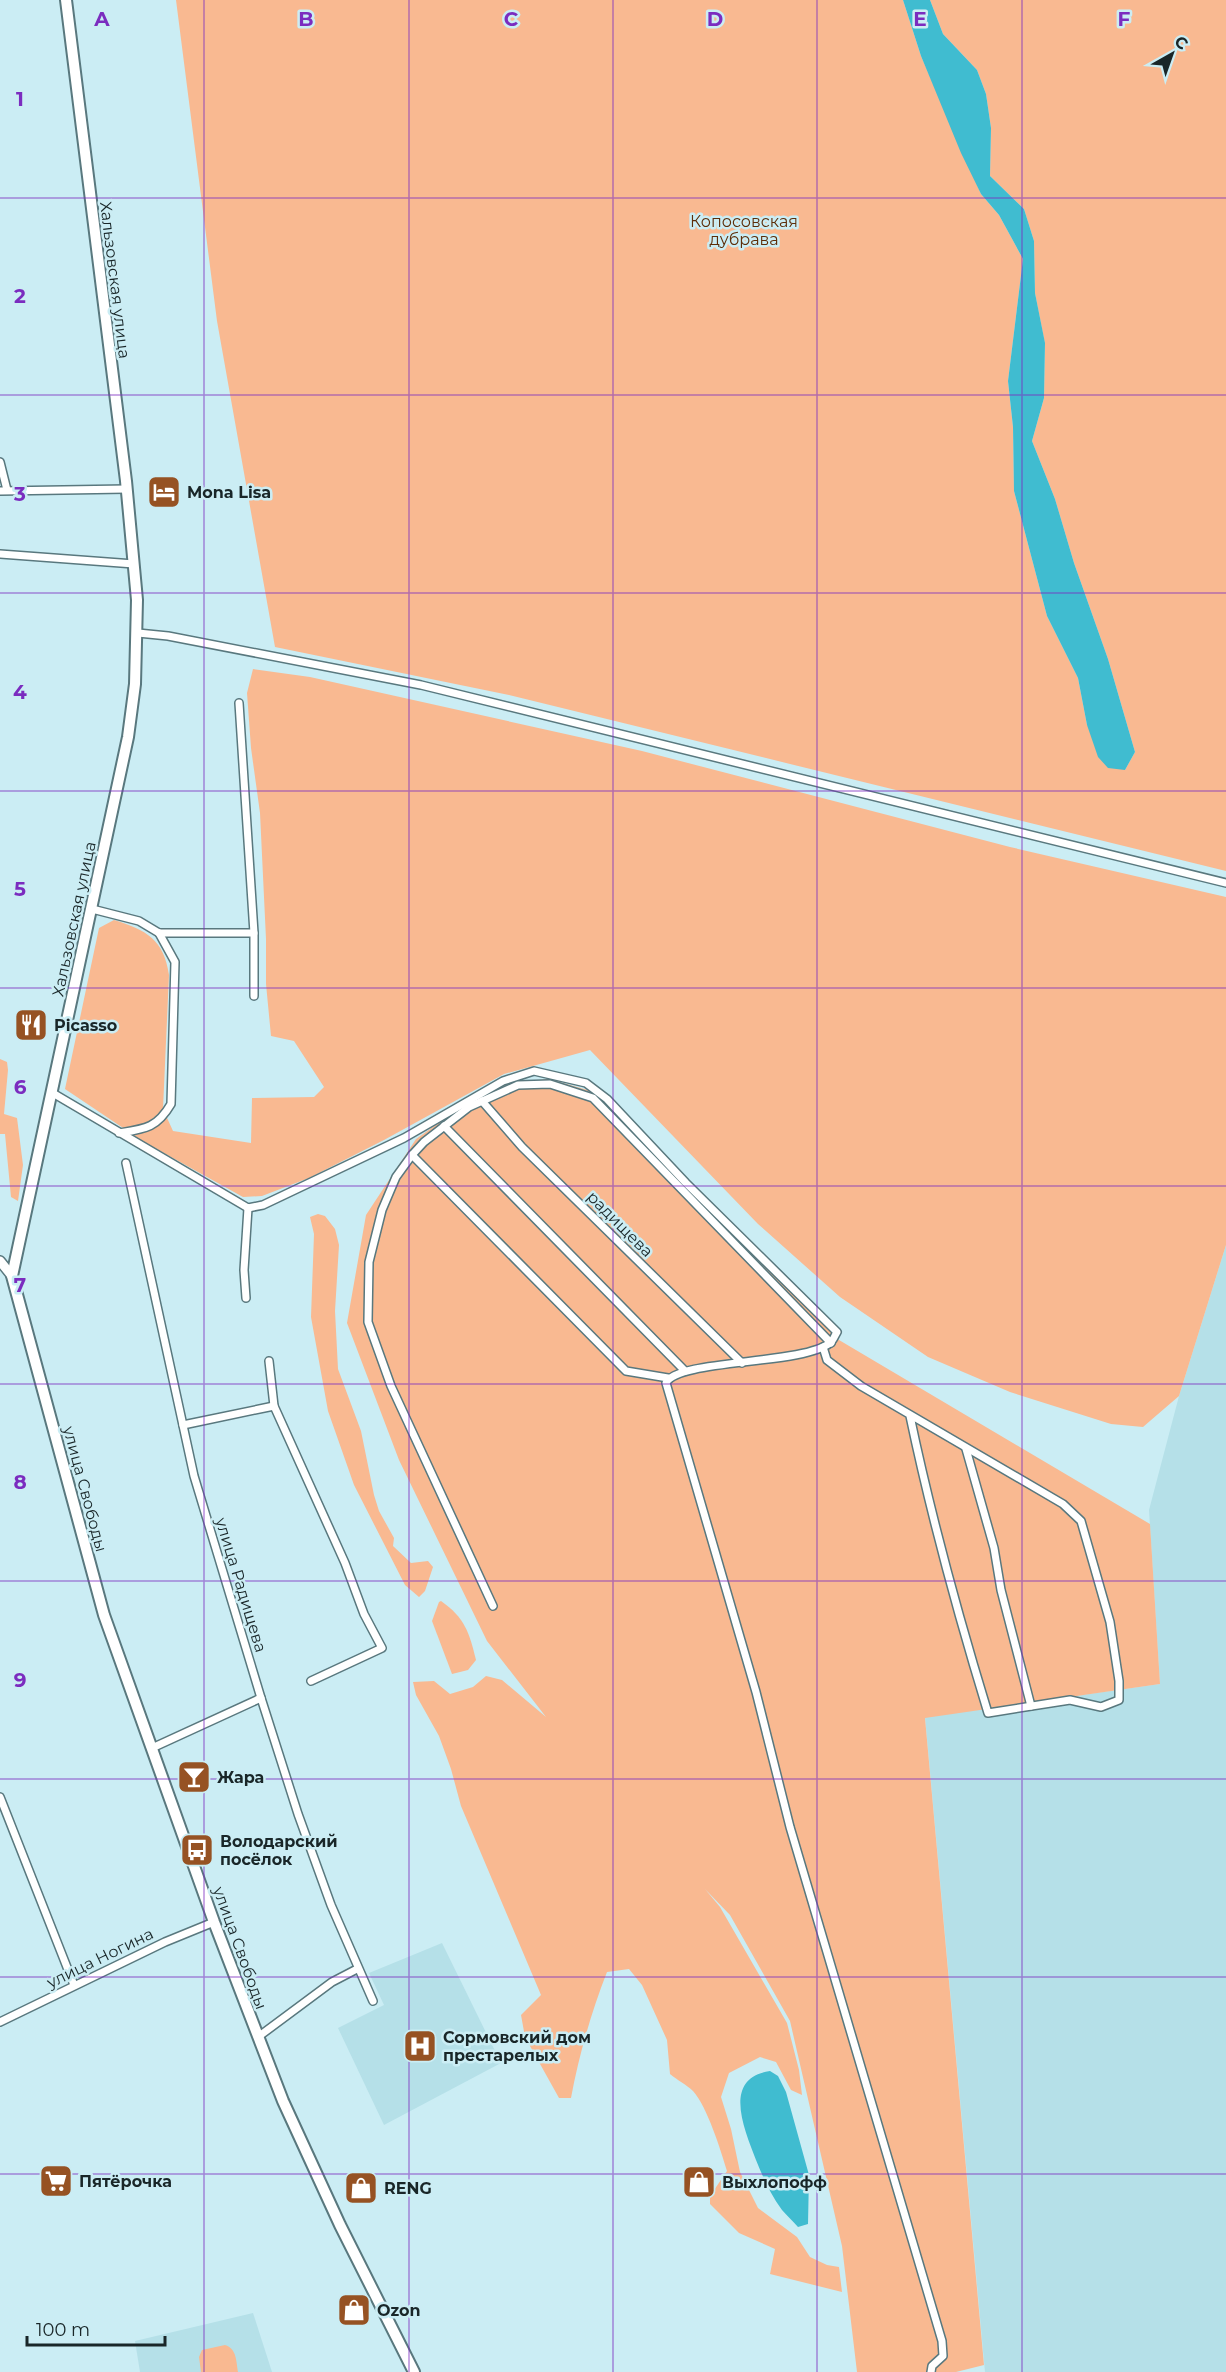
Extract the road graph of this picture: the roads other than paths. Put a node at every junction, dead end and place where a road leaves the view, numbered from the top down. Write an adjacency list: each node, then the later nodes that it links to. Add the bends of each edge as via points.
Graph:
1 (66, 0): 3 (main road, Хальзовская улица)
2 (0, 462): 4 (street)
3 (127, 489): 4 (street); 6 (main road, Хальзовская улица)
4 (4, 491)
5 (0, 555): 6 (street)
6 (134, 564): 7 (main road, Хальзовская улица)
7 (138, 633): 9 (street, via 421,685); 10 (main road, Хальзовская улица, via 128,737)
8 (239, 703): 12 (street)
9 (1226, 883)
10 (92, 909): 11 (street, via 140,921); 14 (main road, Хальзовская улица)
11 (159, 933): 12 (street); 17 (street, via 175,962 171,1104 162,1119 144,1130)
12 (254, 933): 13 (street)
13 (255, 996)
14 (51, 1092): 17 (street); 23 (main road, Хальзовская улица)
15 (482, 1101): 16 (street); 25 (street, via 518,1085 550,1084 593,1098); 28 (street, радищева, via 522,1147)
16 (444, 1126): 18 (street); 29 (street)
17 (119, 1133): 20 (street)
18 (412, 1155): 30 (street, via 626,1371); 35 (street, via 396,1177 382,1210 369,1262 368,1322 391,1386)
19 (126, 1163): 33 (street, улица Радищева)
20 (248, 1208): 24 (street); 25 (street, via 404,1138 503,1081 534,1071 586,1083 607,1099 837,1332)
21 (0, 1261): 23 (street)
22 (0, 1275): 23 (street)
23 (12, 1276): 39 (main road, улица Свободы, via 104,1615)
24 (246, 1298)
25 (831, 1342): 26 (street)
26 (823, 1347): 28 (street); 32 (street, via 827,1360)
27 (269, 1361): 31 (street)
28 (742, 1363): 29 (street)
29 (685, 1371): 30 (street)
30 (668, 1378): 48 (street, via 666,1383 756,1692 790,1827 942,2341 943,2356)
31 (274, 1406): 33 (street); 36 (street, via 382,1648)
32 (910, 1416): 34 (street); 38 (street, via 988,1713)
33 (183, 1425): 37 (street, улица Радищева, via 194,1476)
34 (966, 1449): 38 (street); 38 (street, via 1063,1504 1082,1521 1110,1622 1119,1700 1101,1707 1070,1700)
35 (493, 1606)
36 (311, 1681)
37 (261, 1698): 39 (street); 42 (street, улица Радищева, via 302,1824)
38 (1031, 1706)
39 (152, 1748): 41 (main road, улица Свободы)
40 (0, 1797): 43 (street)
41 (214, 1922): 43 (street, улица Ногина); 46 (main road, улица Свободы)
42 (357, 1969): 44 (street, улица Радищева); 46 (street, via 332,1982)
43 (74, 1985): 45 (street, улица Ногина)
44 (373, 2001)
45 (0, 2022)
46 (258, 2037): 47 (main road, улица Свободы, via 340,2225)
47 (414, 2372)
48 (931, 2372)

